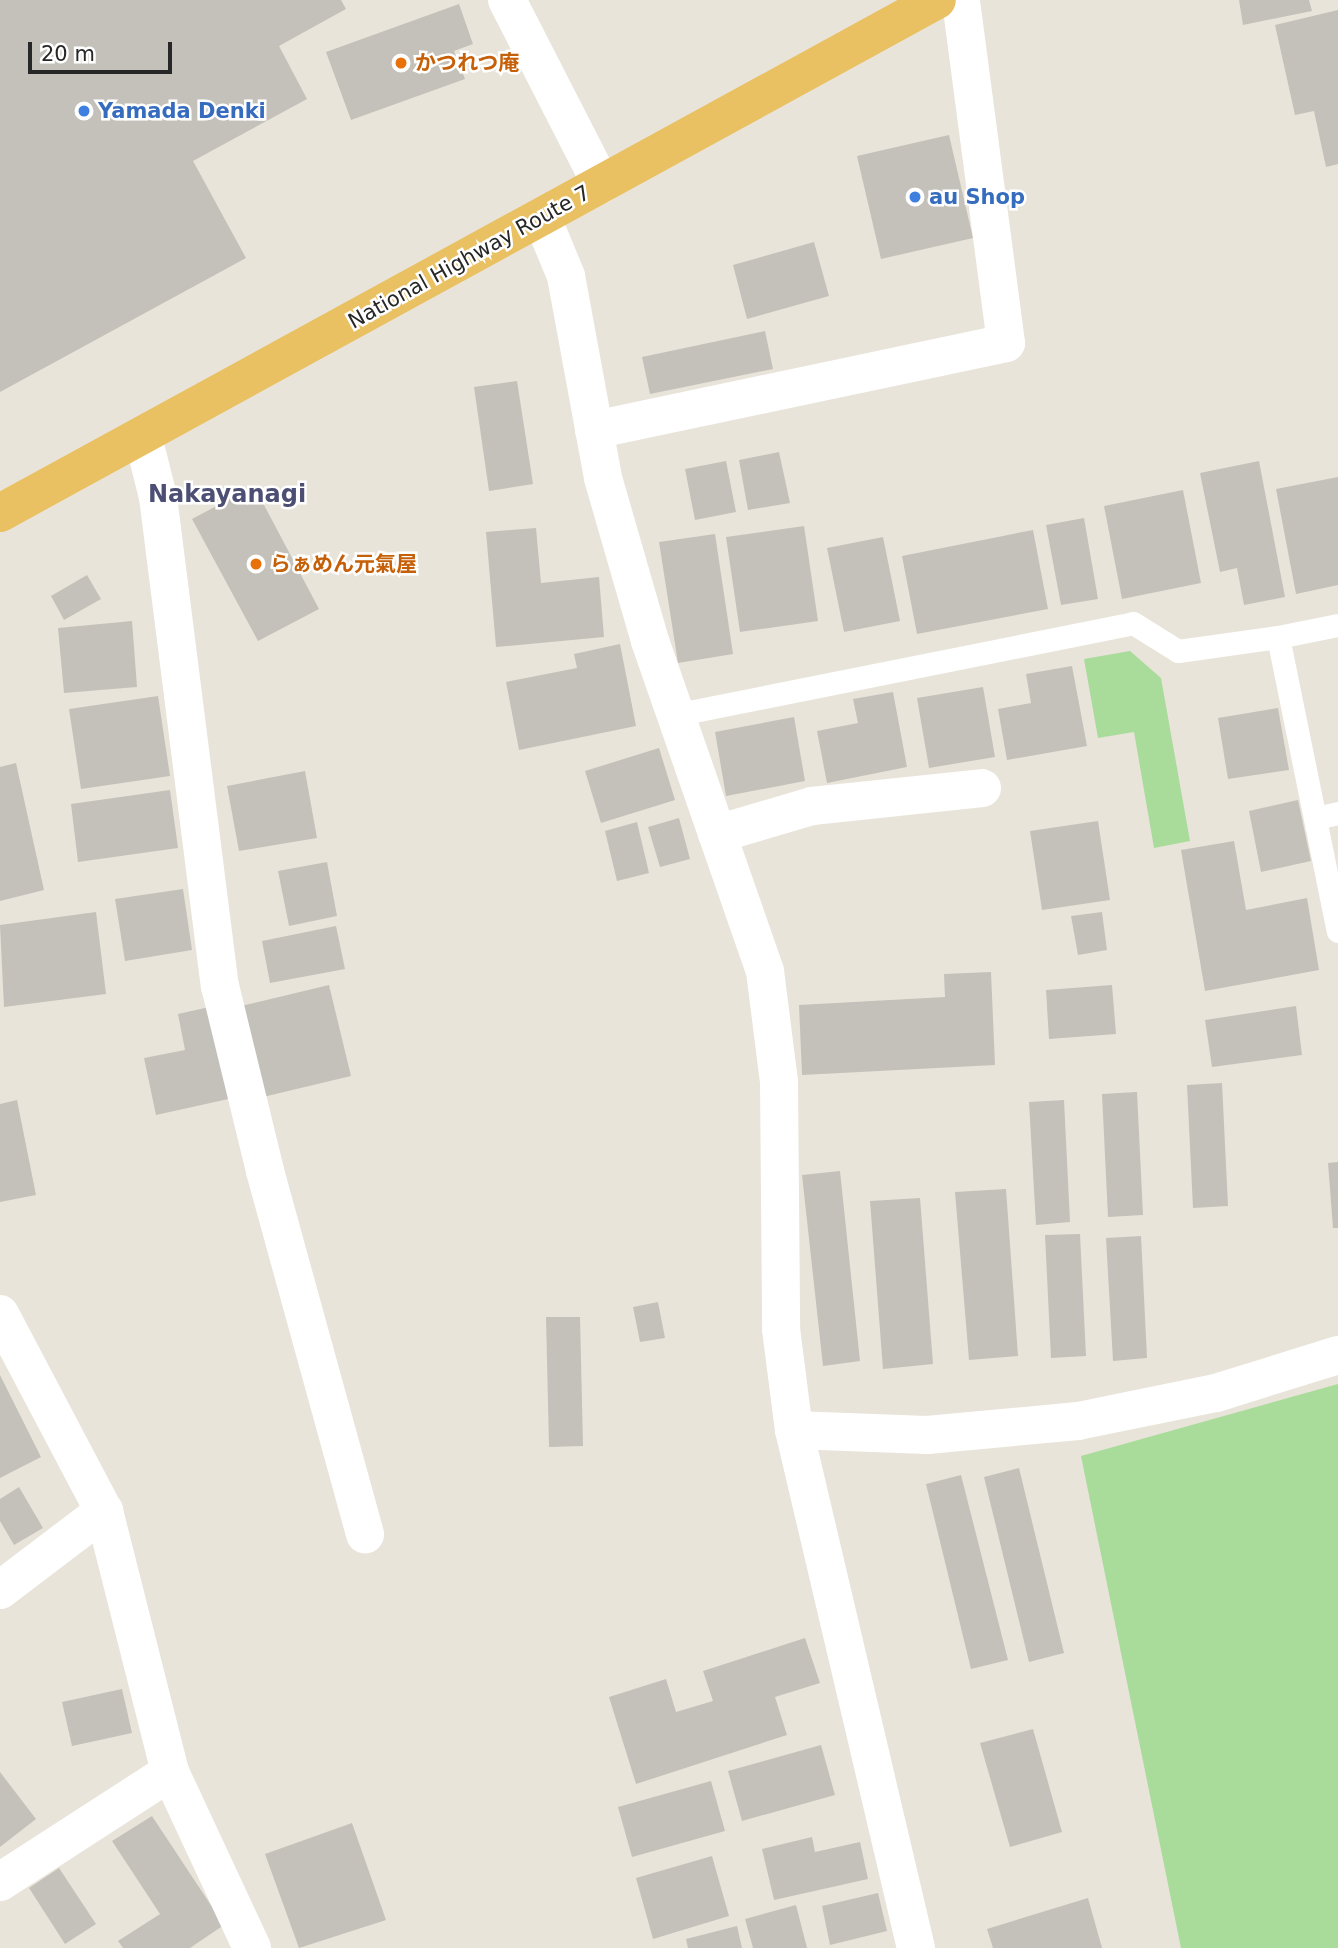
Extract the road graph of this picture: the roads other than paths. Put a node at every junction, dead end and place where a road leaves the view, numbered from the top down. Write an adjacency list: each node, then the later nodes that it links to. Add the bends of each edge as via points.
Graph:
1 (507, 0): 4 (street)
2 (937, 0): 4 (highway, National Highway Route 7)
3 (961, 0): 6 (street, via 1006,344)
4 (601, 184): 5 (highway, National Highway Route 7)
5 (542, 218): 6 (street, via 566,276); 7 (highway, National Highway Route 7)
6 (594, 430): 11 (street, via 607,491)
7 (143, 437): 8 (highway, National Highway Route 7); 21 (street, via 158,497 220,986 265,1171)
8 (0, 513)
9 (1338, 625): 10 (lane)
10 (1278, 637): 11 (lane, via 1178,650 1133,623); 14 (lane)
11 (674, 715): 15 (street)
12 (982, 788): 15 (street, via 812,806)
13 (1338, 813): 14 (lane)
14 (1315, 818): 16 (lane)
15 (717, 834): 19 (street, via 765,971 779,1082 781,1329)
16 (1338, 931)
17 (0, 1314): 20 (street)
18 (1338, 1355): 19 (street, via 1216,1393 1078,1421 927,1435)
19 (794, 1430): 26 (street)
20 (104, 1511): 22 (street); 23 (street)
21 (365, 1535)
22 (0, 1590)
23 (170, 1772): 24 (street); 25 (street)
24 (0, 1882)
25 (252, 1948)
26 (916, 1948)

